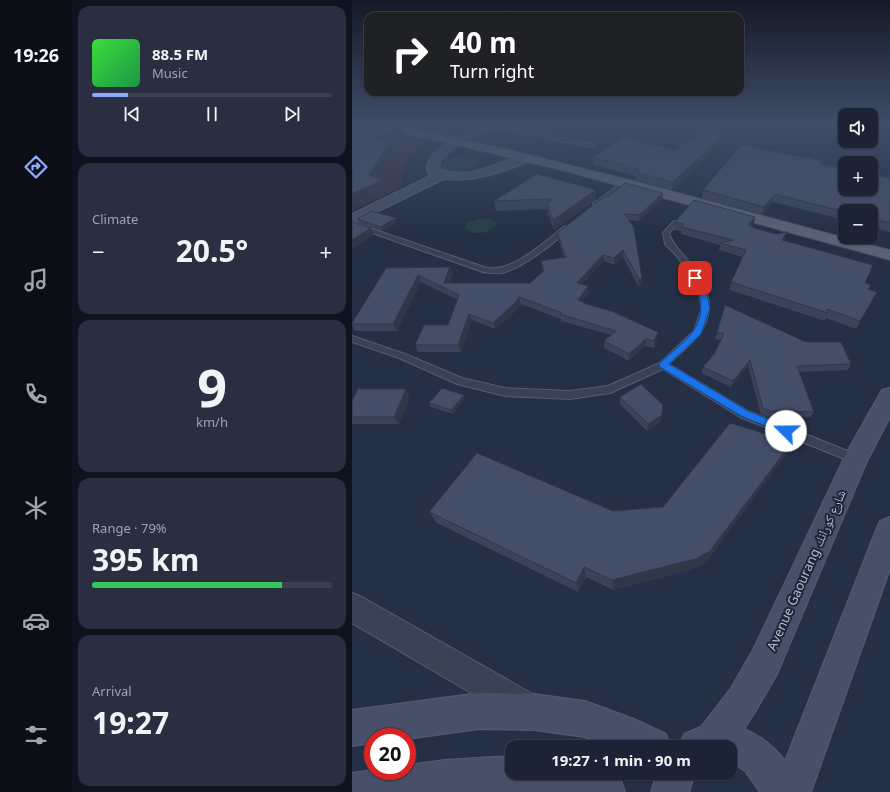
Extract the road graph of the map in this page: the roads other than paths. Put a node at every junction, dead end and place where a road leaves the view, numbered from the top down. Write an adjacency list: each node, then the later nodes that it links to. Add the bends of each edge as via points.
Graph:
1 (434, 161): 4 (street, via 432,164 433,171)
2 (517, 161): 4 (street, via 477,174)
3 (538, 161): 5 (main road)
4 (442, 175): 7 (street)
5 (624, 183): 6 (lane); 11 (main road)
6 (588, 210)
7 (352, 220)
8 (676, 222): 13 (lane, via 666,232 669,244 680,254 701,286 706,308 698,332)
9 (352, 224): 10 (lane, via 494,271 505,269 528,256)
10 (570, 224)
11 (890, 255)
12 (352, 339): 13 (lane, via 402,356 460,381 505,392 570,395 610,389)
13 (663, 365): 15 (lane, via 744,414)
14 (890, 396): 15 (street, Avenue Gaourang شارع كورانك)
15 (856, 459): 21 (street, Avenue Gaourang شارع كورانك, via 765,662 743,700)
16 (890, 530): 28 (street)
17 (352, 607): 18 (street)
18 (534, 712): 19 (street, via 479,711); 20 (street, via 585,719)
19 (352, 728)
20 (640, 740)
21 (708, 740)
22 (737, 744): 27 (street, via 749,750 764,765)
23 (674, 780): 26 (street)
24 (352, 792): 25 (street, via 445,779 546,773 585,782)
25 (606, 792)
26 (670, 792)
27 (780, 792)
28 (792, 792)

